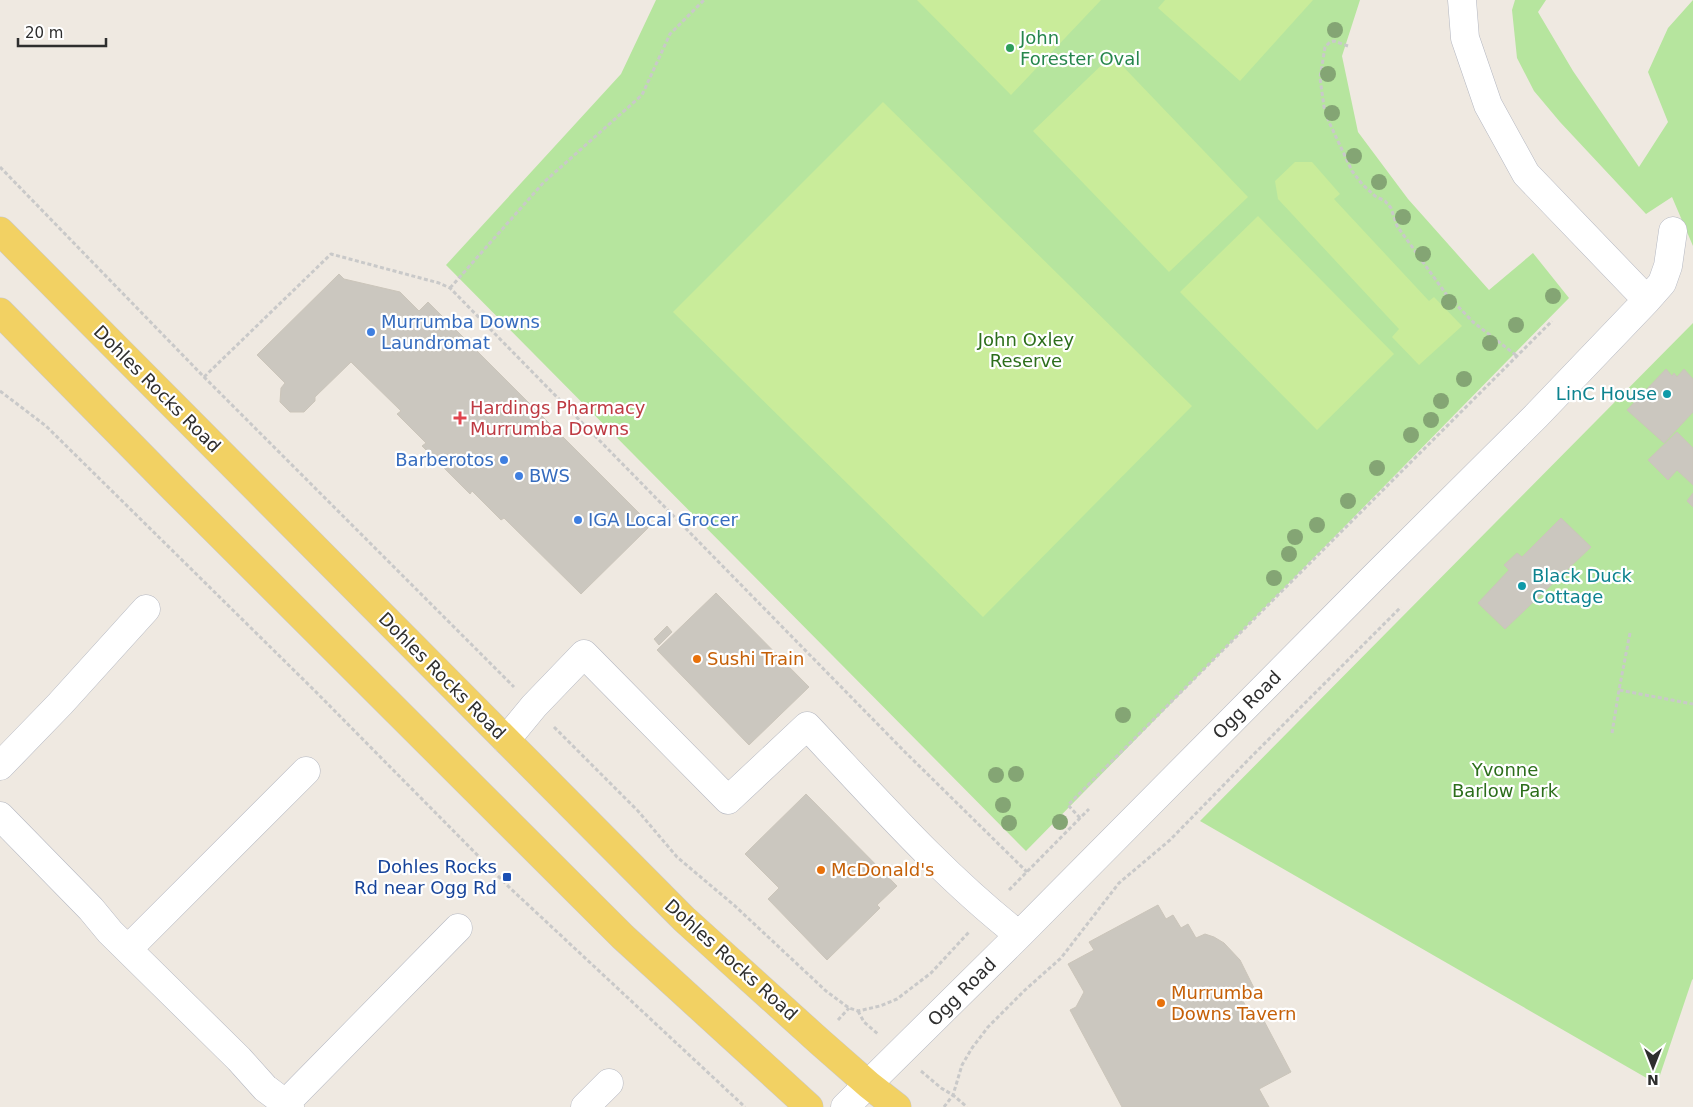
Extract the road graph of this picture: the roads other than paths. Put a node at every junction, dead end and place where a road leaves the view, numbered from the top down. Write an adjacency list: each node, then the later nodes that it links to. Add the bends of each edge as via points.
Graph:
1 (1462, 0): 4 (street, via 1465,38 1488,104 1526,174)
2 (0, 231): 7 (main road, Dohles Rocks Road)
3 (1673, 231): 4 (street, Ogg Road, via 1662,283)
4 (1647, 300): 12 (street, Ogg Road, via 1536,416)
5 (0, 312): 18 (main road, via 623,937)
6 (146, 609): 8 (street)
7 (506, 740): 12 (street, via 584,654 728,800 807,726 933,859); 15 (main road, Dohles Rocks Road, via 684,919)
8 (0, 766)
9 (306, 771): 13 (street)
10 (0, 816): 13 (street)
11 (458, 928): 16 (street)
12 (1019, 935): 15 (street, Ogg Road)
13 (128, 949): 16 (street, via 265,1088)
14 (609, 1083): 17 (street)
15 (869, 1085): 19 (street, Ogg Road); 20 (main road, Dohles Rocks Road)
16 (288, 1105)
17 (585, 1107)
18 (808, 1107)
19 (845, 1107)
20 (897, 1107)

